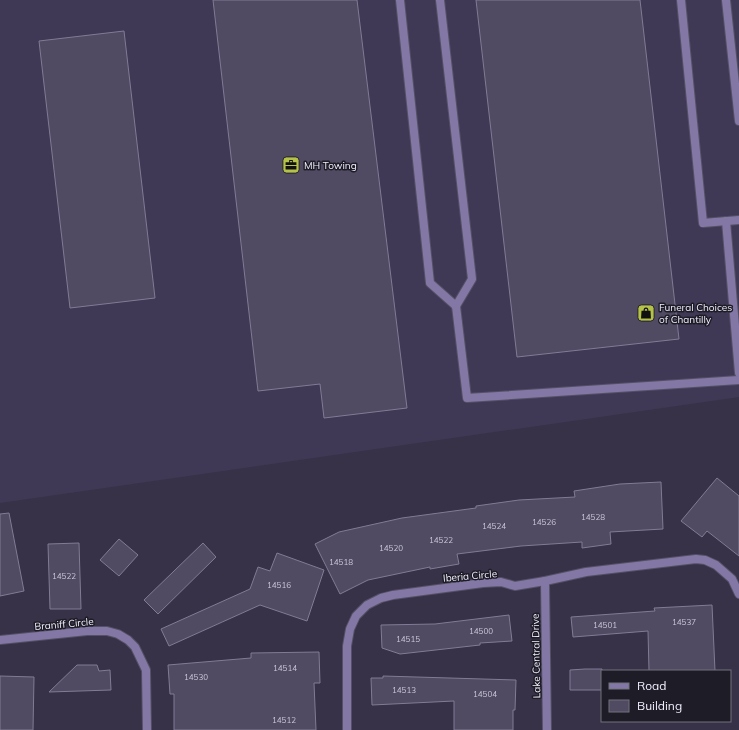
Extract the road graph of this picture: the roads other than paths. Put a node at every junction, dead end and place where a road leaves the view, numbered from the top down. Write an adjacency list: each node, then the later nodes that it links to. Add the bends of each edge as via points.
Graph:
1 (400, 0): 8 (street, via 430,283)
2 (440, 0): 8 (street, via 472,279)
3 (681, 0): 7 (street, via 703,223)
4 (726, 0): 5 (street)
5 (739, 121)
6 (739, 220): 7 (street)
7 (726, 221): 9 (street)
8 (456, 306): 10 (street, via 467,398)
9 (739, 372)
10 (739, 380)
11 (545, 581): 12 (street, Iberia Circle, via 586,572 705,560 716,565 732,580); 15 (street, Iberia Circle, via 515,586 501,582 482,583 393,595 367,605 356,616 346,646); 16 (street, Lake Central Drive)
12 (739, 594)
13 (0, 640): 14 (street, Braniff Circle, via 87,631 107,631 128,640 135,647 146,670)
14 (147, 730)
15 (347, 730)
16 (547, 730)

